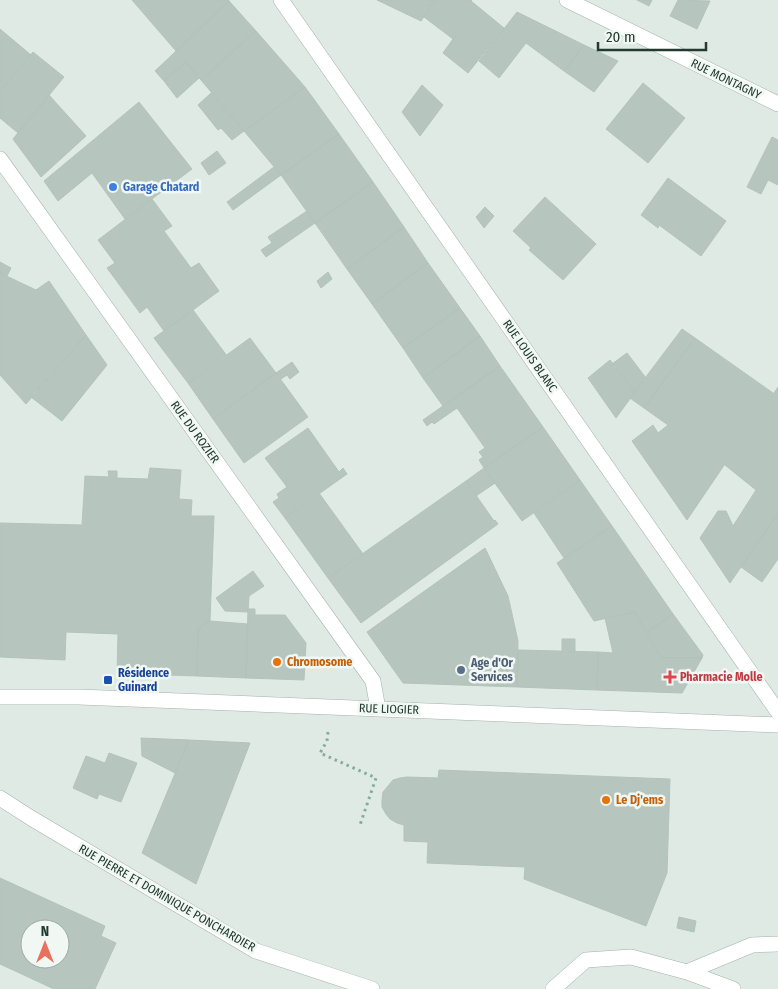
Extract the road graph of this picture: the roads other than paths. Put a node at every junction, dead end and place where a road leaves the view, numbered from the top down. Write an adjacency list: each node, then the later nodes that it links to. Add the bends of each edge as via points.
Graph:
1 (281, 0): 7 (street, RUE LOUIS BLANC)
2 (567, 0): 3 (street, RUE MONTAGNY)
3 (778, 104)
4 (0, 159): 6 (street, RUE DU ROZIER, via 373,681)
5 (0, 697): 6 (street, RUE LIOGIER, via 79,697)
6 (378, 709): 8 (street, RUE LIOGIER)
7 (778, 712)
8 (778, 725)
9 (0, 798): 12 (street, RUE PIERRE ET DOMINIQUE PONCHARDIER, via 256,951)
10 (778, 944): 11 (street, via 752,945)
11 (687, 972): 13 (street, via 631,957 586,960); 14 (street)
12 (372, 989)
13 (553, 989)
14 (733, 989)

